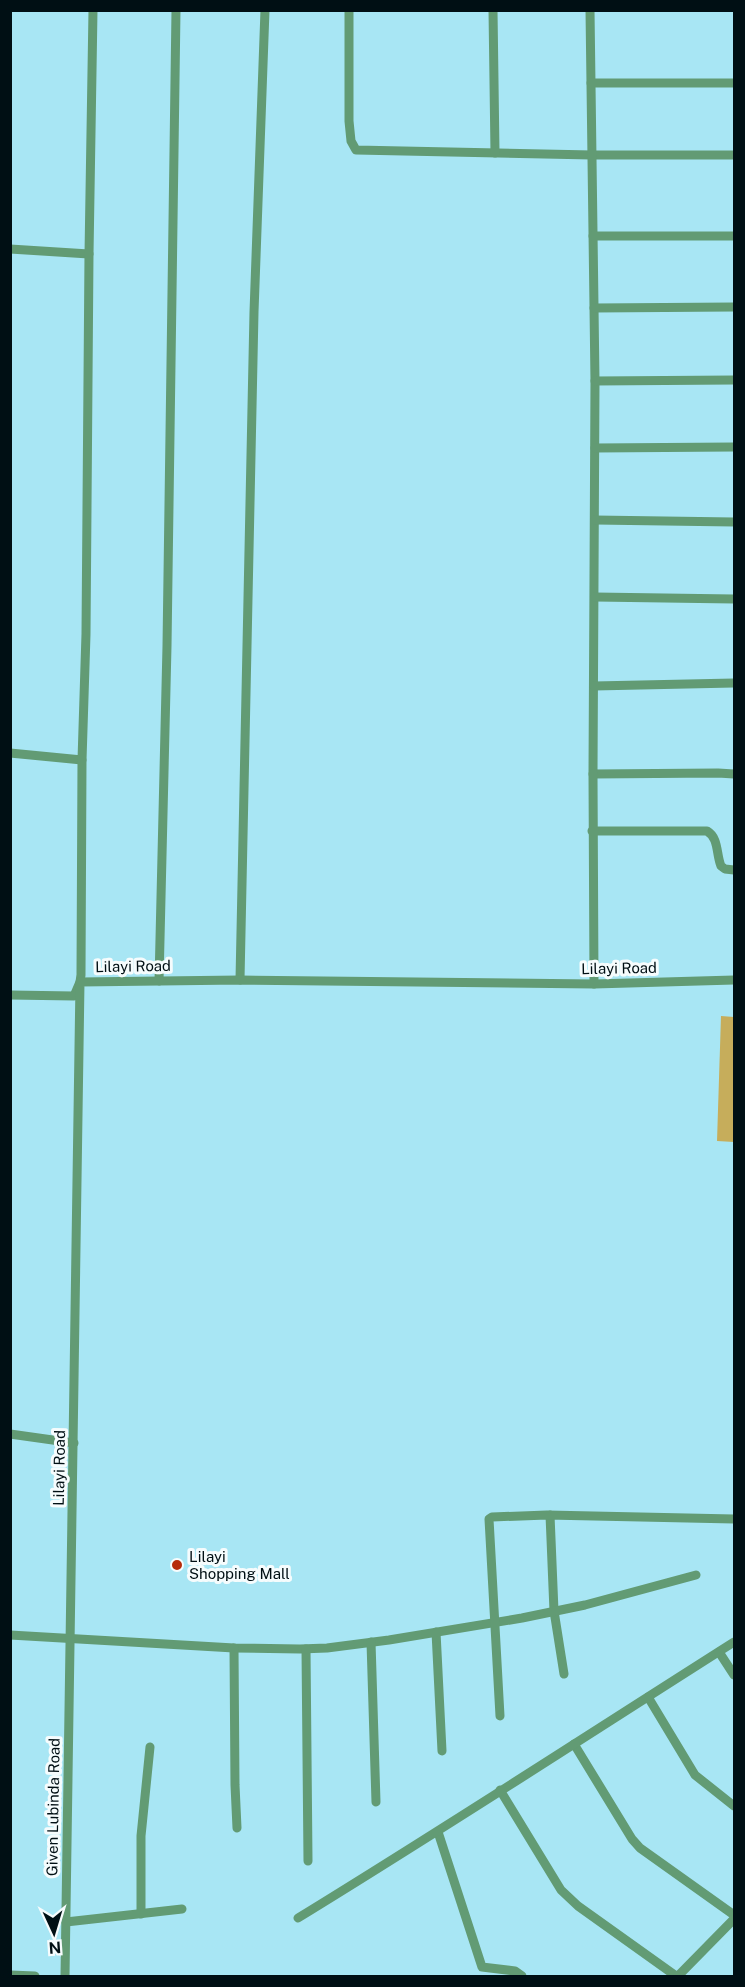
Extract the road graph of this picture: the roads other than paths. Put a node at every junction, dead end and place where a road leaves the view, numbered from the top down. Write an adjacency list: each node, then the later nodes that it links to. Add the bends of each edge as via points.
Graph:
1 (176, 10): 36 (street)
2 (265, 10): 34 (street, via 254,312)
3 (349, 10): 9 (street, via 349,121 356,150)
4 (493, 10): 9 (street)
5 (590, 10): 7 (street)
6 (95, 11): 15 (street)
7 (591, 83): 8 (street); 10 (street)
8 (735, 83)
9 (495, 153): 10 (street)
10 (592, 155): 11 (street); 12 (street)
11 (735, 155)
12 (594, 236): 13 (street); 17 (street)
13 (735, 236)
14 (10, 249): 15 (street)
15 (89, 254): 29 (street)
16 (735, 307): 17 (street)
17 (594, 308): 19 (street)
18 (735, 380): 19 (street)
19 (595, 381): 20 (street)
20 (595, 447): 21 (street); 22 (street)
21 (735, 447)
22 (595, 520): 23 (street); 24 (street)
23 (735, 522)
24 (595, 597): 25 (street); 27 (street)
25 (735, 599)
26 (735, 683): 27 (street)
27 (594, 686): 30 (street)
28 (10, 753): 29 (street)
29 (82, 760): 37 (street)
30 (593, 774): 31 (street); 32 (street)
31 (735, 774)
32 (592, 831): 33 (street, via 707,831 715,838 721,866); 38 (street)
33 (735, 870)
34 (240, 980): 36 (street, Lilayi Road); 38 (street, Lilayi Road)
35 (735, 980): 38 (street, Lilayi Road)
36 (159, 981): 37 (street, Lilayi Road)
37 (80, 982): 39 (street, via 74,996); 41 (street, Lilayi Road)
38 (594, 984)
39 (10, 995)
40 (10, 1434): 41 (street)
41 (74, 1443): 49 (street, Lilayi Road)
42 (550, 1515): 43 (street); 45 (street); 46 (street, via 489,1519)
43 (735, 1519)
44 (696, 1575): 45 (street)
45 (554, 1611): 46 (street); 55 (street)
46 (495, 1622): 47 (street); 58 (street)
47 (436, 1632): 50 (street); 61 (street)
48 (10, 1635): 49 (street)
49 (71, 1638): 52 (street); 72 (street, Given Lubinda Road)
50 (371, 1642): 53 (street); 63 (street)
51 (735, 1642): 54 (street)
52 (234, 1648): 53 (street); 65 (street)
53 (306, 1649): 67 (street)
54 (719, 1652): 56 (street); 57 (street)
55 (564, 1674)
56 (735, 1675)
57 (648, 1697): 59 (street); 64 (street, via 695,1775)
58 (500, 1716)
59 (574, 1744): 62 (street); 70 (street, via 640,1848)
60 (150, 1747): 69 (street, via 141,1836)
61 (442, 1751)
62 (500, 1790): 66 (street); 77 (street, via 561,1890)
63 (376, 1802)
64 (735, 1806)
65 (237, 1828)
66 (438, 1832): 71 (street); 76 (street, via 482,1967 515,1971)
67 (308, 1861)
68 (182, 1909): 69 (street)
69 (141, 1914): 72 (street)
70 (735, 1917): 77 (street)
71 (298, 1918)
72 (66, 1922): 75 (street, Given Lubinda Road)
73 (10, 1975): 74 (street)
74 (35, 1977)
75 (65, 1977)
76 (522, 1977)
77 (677, 1977)

